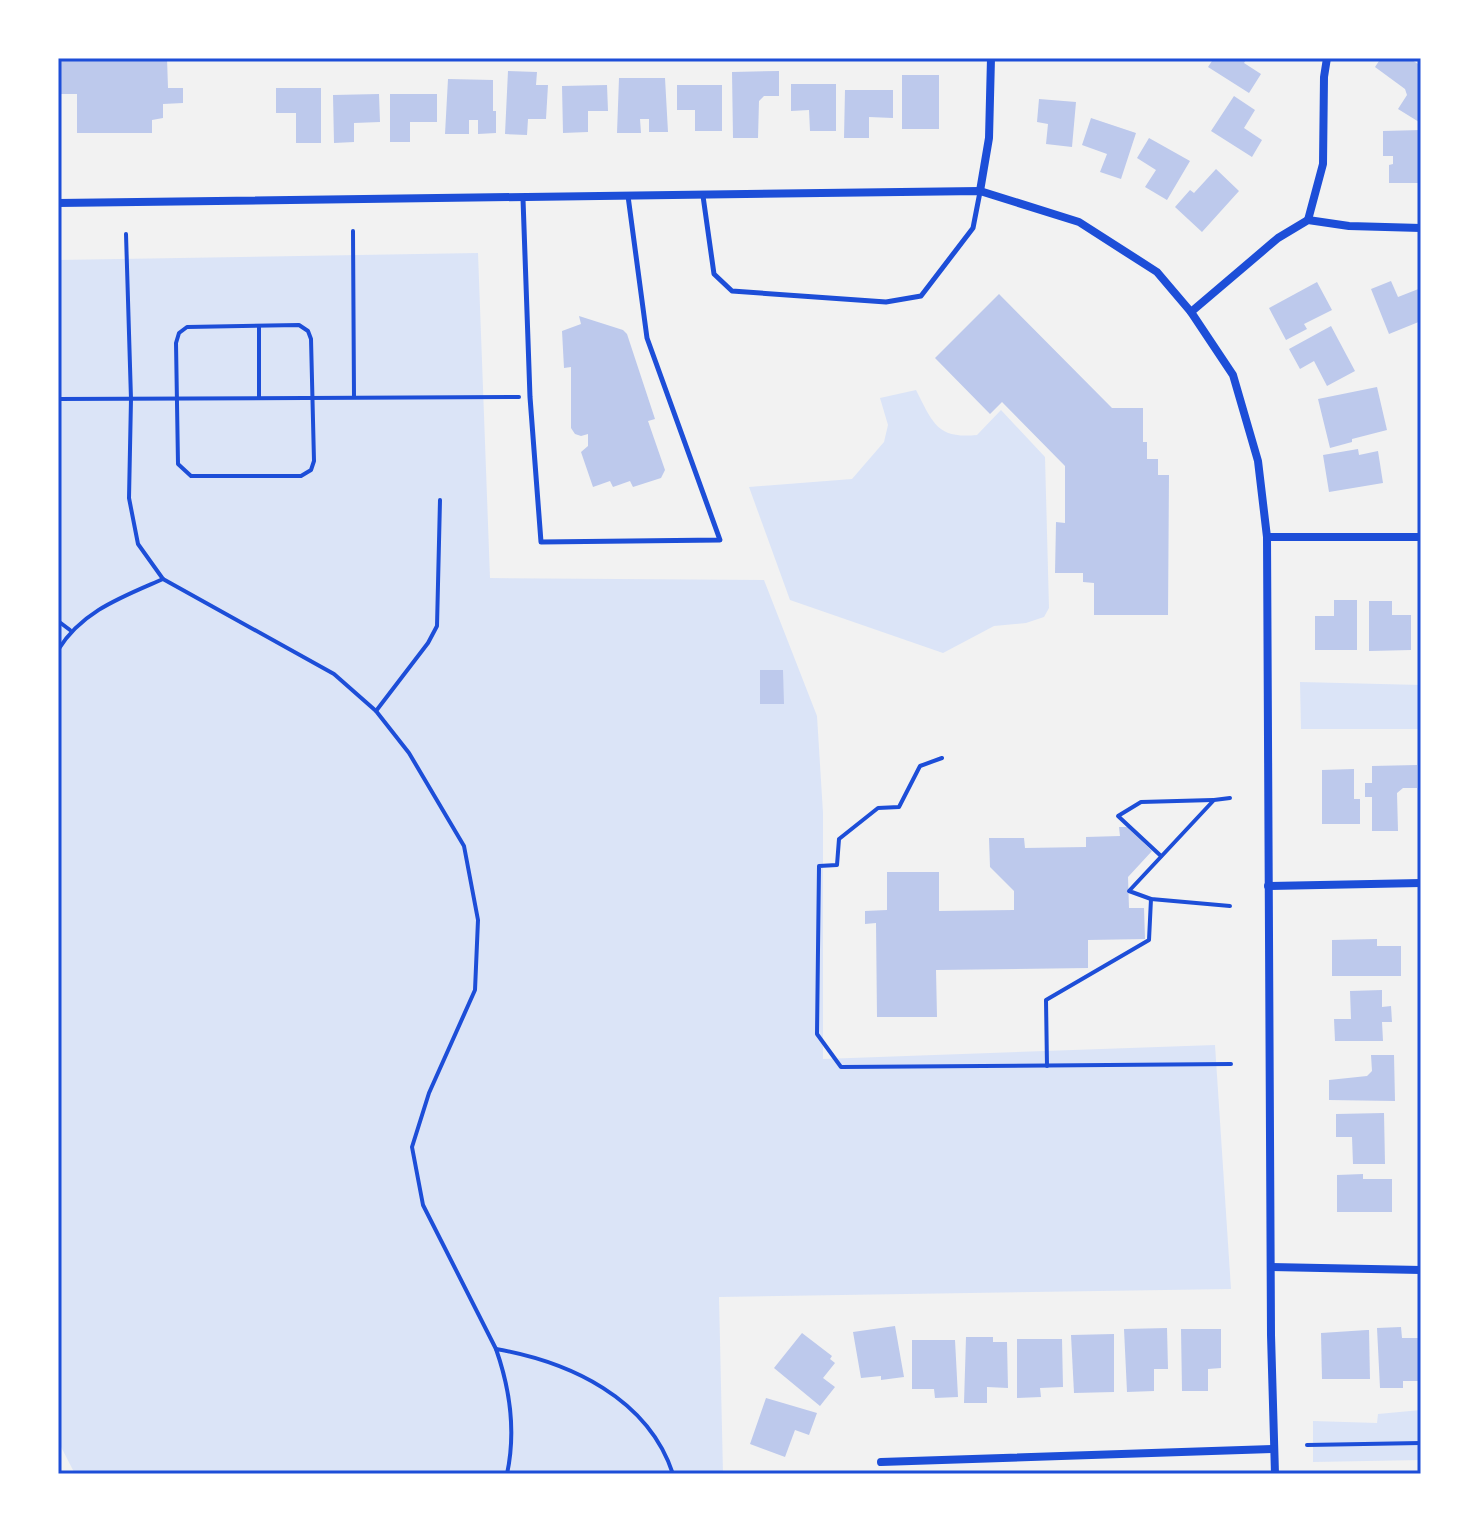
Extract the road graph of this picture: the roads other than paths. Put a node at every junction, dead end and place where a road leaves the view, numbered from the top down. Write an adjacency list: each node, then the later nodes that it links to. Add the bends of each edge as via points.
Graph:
1 (991, 58): 3 (street, via 989,138)
2 (1327, 58): 8 (street, via 1323,164)
3 (980, 191): 5 (street); 5 (lane, via 973,228 921,296 886,302 732,291 714,274); 10 (street, via 1079,222 1157,272)
4 (628, 196): 5 (street); 6 (street); 6 (lane, via 647,338 720,540 541,542)
5 (703, 196)
6 (523, 199): 7 (street)
7 (58, 203)
8 (1308, 220): 9 (street); 10 (street, via 1278,238)
9 (1421, 228)
10 (1191, 312): 11 (street, via 1233,375 1258,461)
11 (1267, 537): 12 (street); 14 (street)
12 (1421, 537)
13 (1421, 883): 14 (street)
14 (1268, 886): 15 (street)
15 (1271, 1267): 16 (street); 17 (street)
16 (1421, 1270)
17 (1274, 1449): 18 (street); 19 (street)
18 (881, 1462)
19 (1275, 1474)

